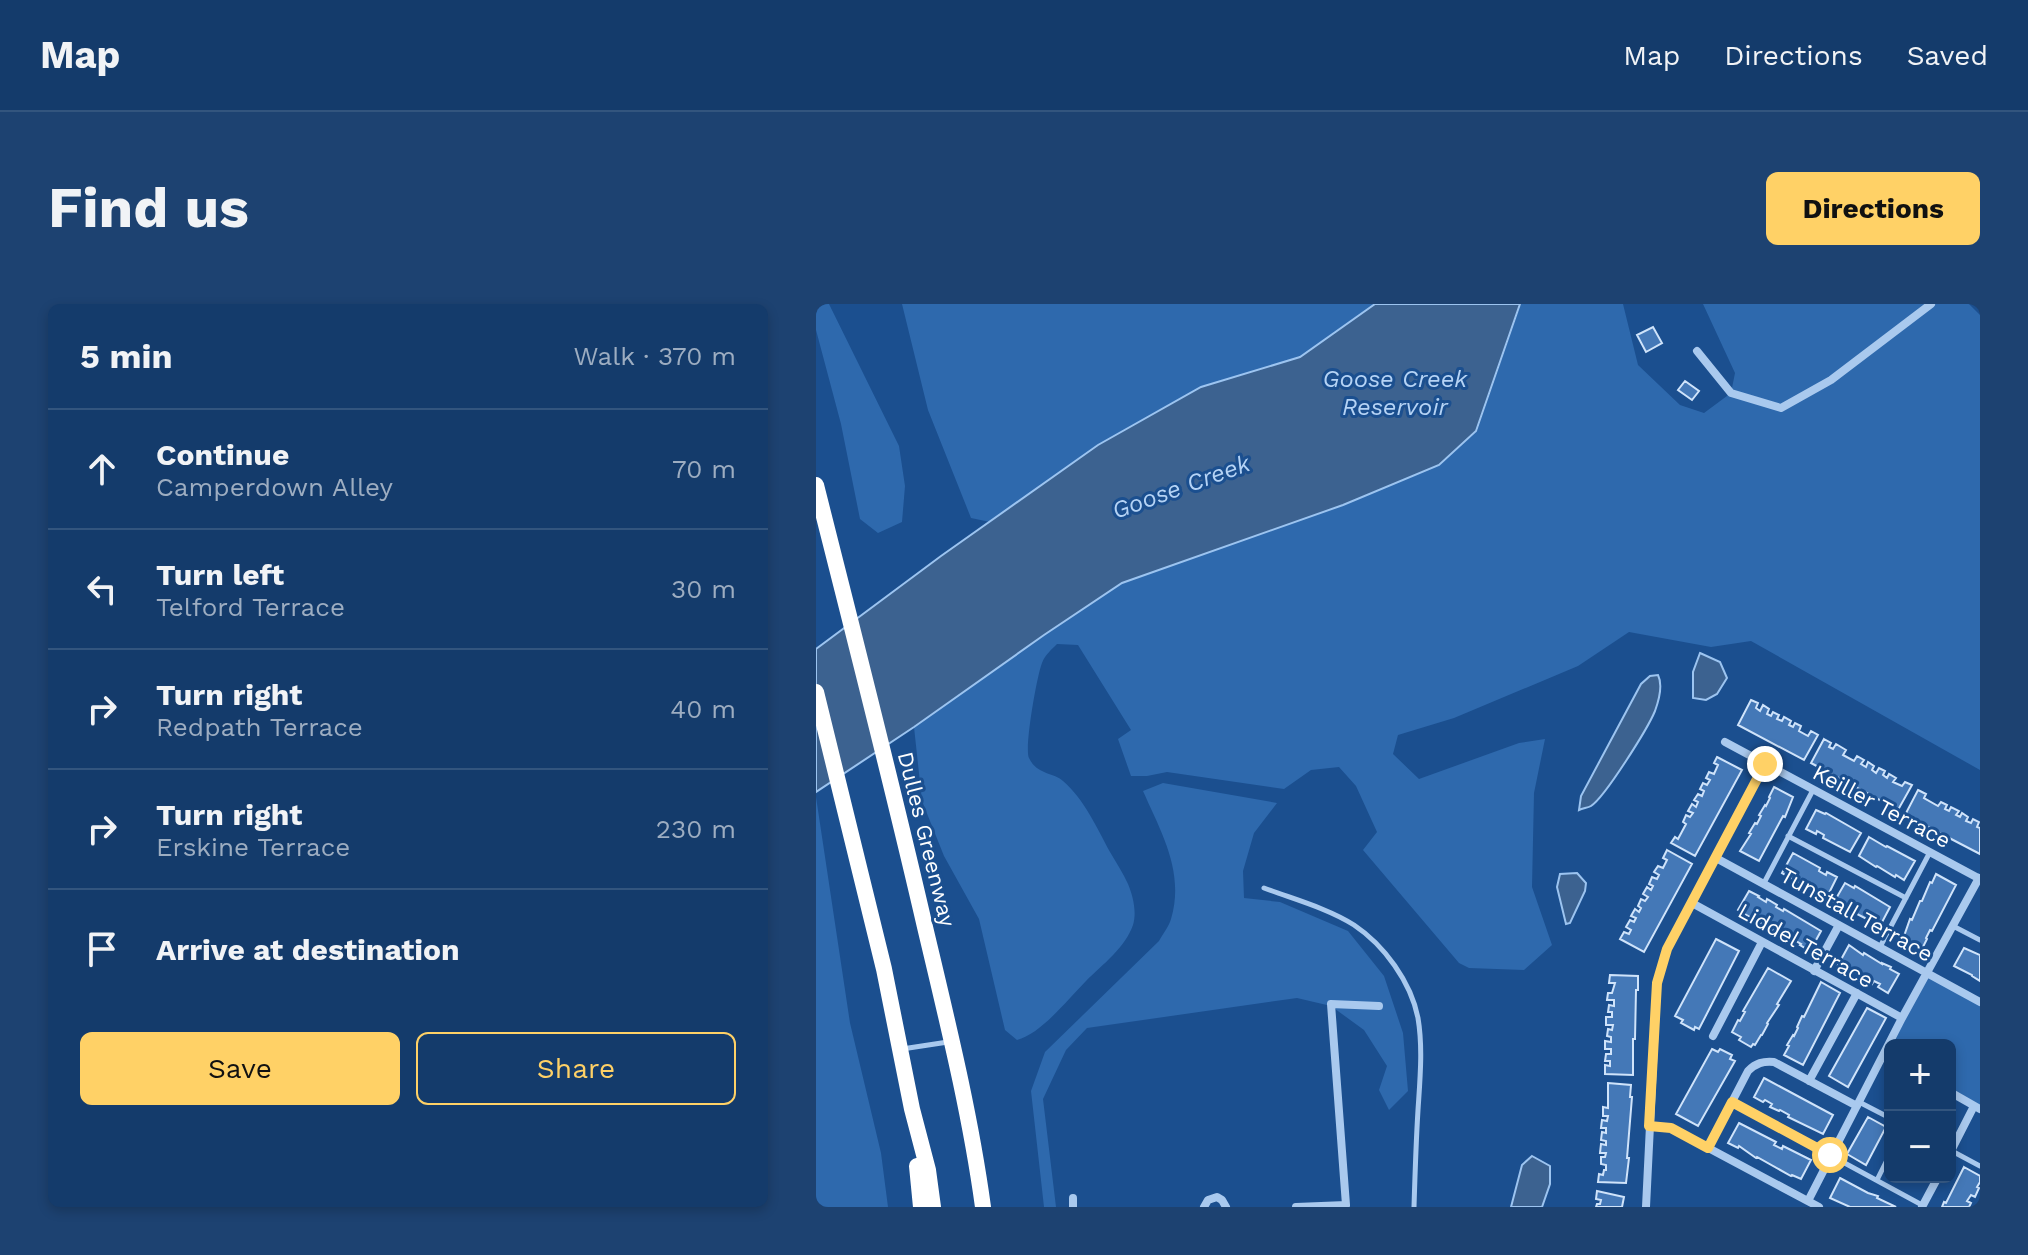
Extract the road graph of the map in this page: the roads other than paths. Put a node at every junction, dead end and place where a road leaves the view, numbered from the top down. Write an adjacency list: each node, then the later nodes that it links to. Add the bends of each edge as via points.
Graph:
1 (1931, 304): 2 (street, via 1831,380 1781,408 1731,393)
2 (1697, 351)
3 (816, 485): 29 (highway, Dulles Greenway)
4 (816, 692): 30 (highway)
5 (1725, 742): 6 (street, Keiller Terrace)
6 (1765, 764): 7 (street, Keiller Terrace); 10 (street)
7 (1813, 790): 8 (lane); 9 (street, Keiller Terrace)
8 (1788, 836): 12 (lane); 14 (lane)
9 (1930, 852): 11 (street, Keiller Terrace); 14 (lane)
10 (1716, 858): 12 (street, Tunstall Terrace); 15 (street)
11 (1979, 878): 17 (street)
12 (1764, 883): 16 (street, Tunstall Terrace)
13 (1264, 888): 57 (lane, via 1353,925 1380,947 1410,994 1421,1054)
14 (1906, 898): 20 (lane)
15 (1692, 903): 19 (street, Liddel Terrace); 39 (street, via 1667,949 1657,983)
16 (1839, 925): 20 (street, Tunstall Terrace); 21 (street)
17 (1952, 925): 18 (lane); 22 (street)
18 (1980, 940)
19 (1762, 942): 21 (street, Liddel Terrace); 27 (street)
20 (1880, 948): 22 (street, Tunstall Terrace)
21 (1814, 971): 23 (street, Liddel Terrace)
22 (1926, 972): 24 (street, Tunstall Terrace); 26 (street)
23 (1857, 993): 26 (street, Liddel Terrace); 32 (street)
24 (1980, 1002)
25 (1379, 1006): 56 (street, via 1331,1004 1346,1205)
26 (1902, 1018): 28 (street)
27 (1713, 1036)
28 (1894, 1039)
29 (952, 1041): 30 (lane); 54 (highway, Dulles Greenway)
30 (901, 1049): 37 (highway)
31 (1884, 1062): 35 (street)
32 (1809, 1081): 34 (street, via 1764,1061 1748,1071); 35 (street)
33 (1956, 1095): 36 (street)
34 (1732, 1102): 41 (street); 43 (lane)
35 (1858, 1104): 38 (lane); 43 (street)
36 (1977, 1107): 40 (street)
37 (912, 1109): 52 (highway); 53 (highway)
38 (1884, 1115)
39 (1649, 1126): 41 (street, via 1671,1128); 58 (street)
40 (1956, 1141)
41 (1708, 1148): 48 (street)
42 (1956, 1154): 45 (lane)
43 (1830, 1155): 46 (lane); 48 (street)
44 (1884, 1166): 46 (lane)
45 (1980, 1166)
46 (1877, 1180): 51 (lane)
47 (1935, 1183): 51 (street)
48 (1808, 1201): 59 (street)
49 (1205, 1205): 50 (street, via 1217,1197); 55 (street)
50 (1227, 1206)
51 (1923, 1206)
52 (921, 1207)
53 (933, 1207)
54 (983, 1207)
55 (1196, 1207)
56 (1296, 1207)
57 (1414, 1207)
58 (1646, 1207)
59 (1819, 1207)

